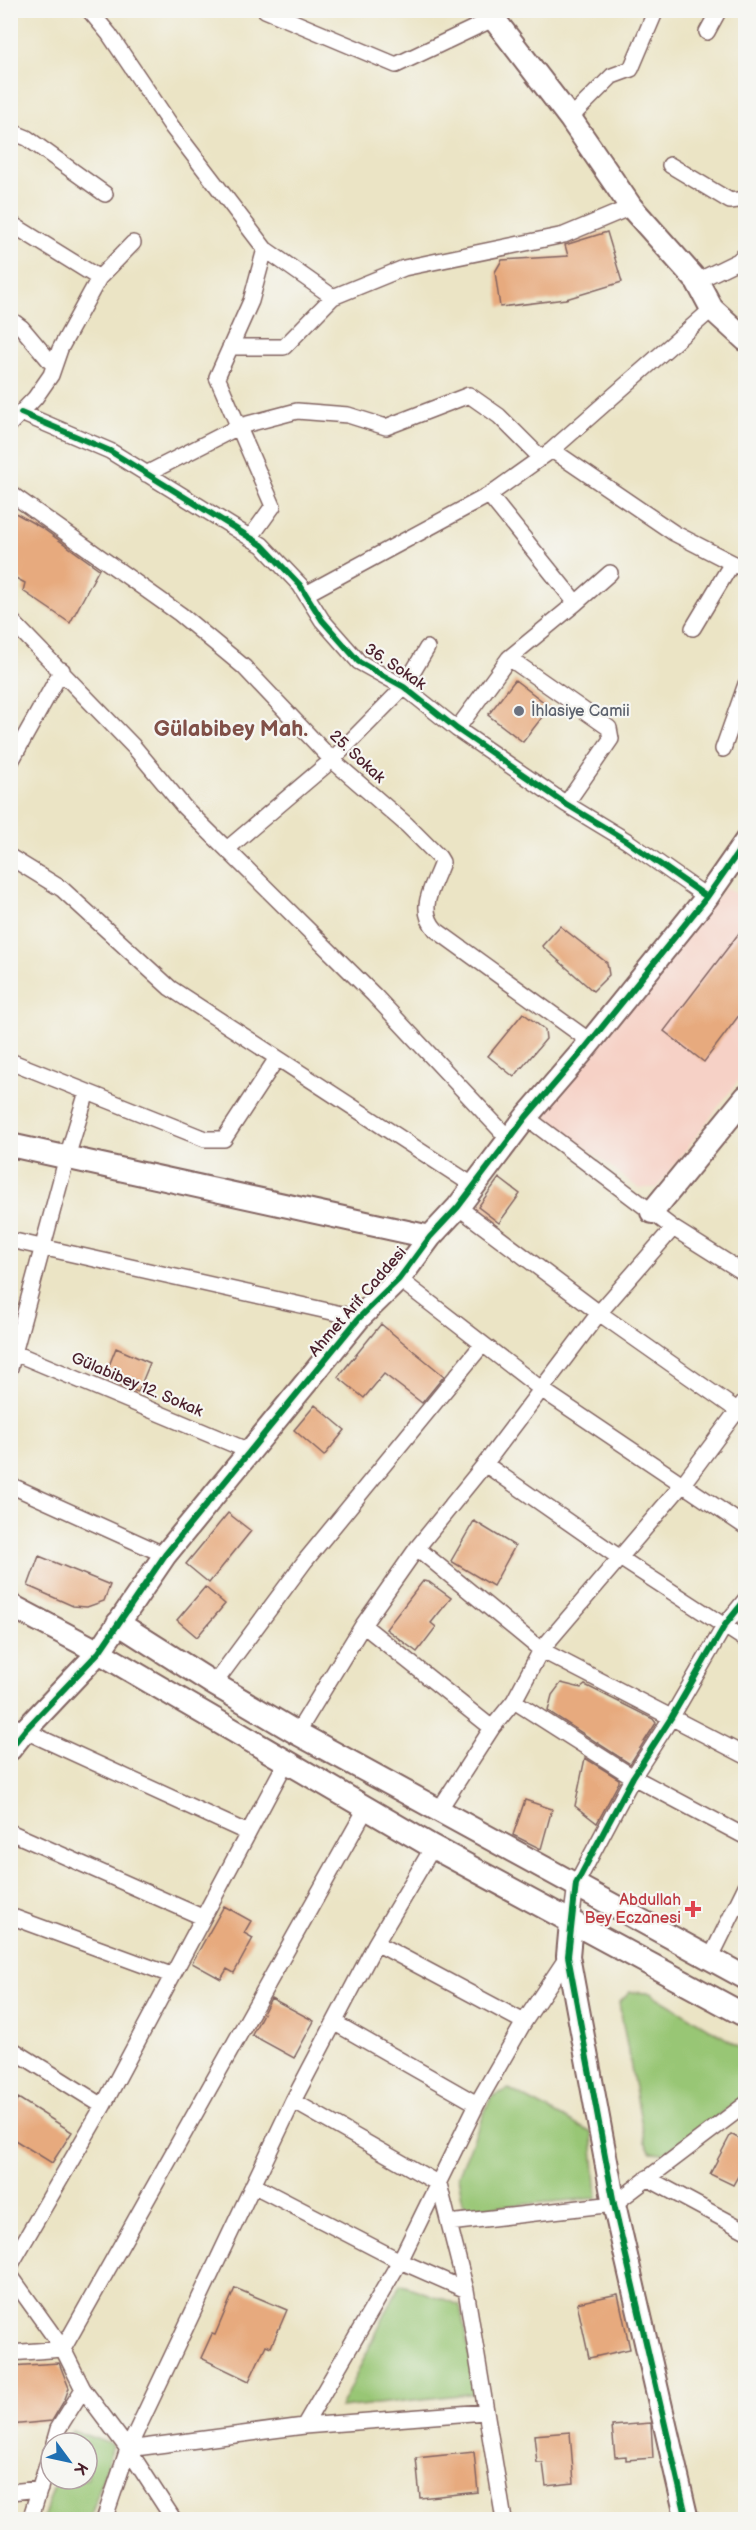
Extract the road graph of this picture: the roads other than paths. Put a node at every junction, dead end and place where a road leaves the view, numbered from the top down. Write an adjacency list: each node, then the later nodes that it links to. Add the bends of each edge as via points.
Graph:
1 (89, 10): 15 (street)
2 (265, 10): 5 (street, via 396,65)
3 (656, 10): 7 (street, via 631,69 612,76)
4 (719, 10): 6 (street)
5 (490, 15): 7 (street)
6 (707, 32)
7 (570, 118): 12 (street)
8 (10, 130): 10 (street)
9 (670, 165): 11 (street, via 730,201)
10 (105, 195)
11 (746, 199)
12 (631, 207): 18 (street); 19 (street, via 564,235 405,268)
13 (10, 223): 17 (street)
14 (133, 243): 17 (street)
15 (265, 249): 19 (street); 23 (street, via 251,301)
16 (746, 254): 18 (street)
17 (99, 278): 24 (street)
18 (697, 281): 20 (street)
19 (333, 297): 23 (street, via 284,347)
20 (712, 309): 22 (street); 27 (street)
21 (10, 319): 24 (street)
22 (746, 340)
23 (230, 347): 26 (street, via 217,377)
24 (54, 366): 25 (street, via 35,398)
25 (16, 418): 28 (street, 36. Sokak, via 110,451)
26 (240, 426): 27 (street, via 297,411 348,415 386,428 470,395); 28 (street); 31 (street, via 273,506)
27 (547, 454): 30 (street); 32 (street, via 674,533)
28 (146, 474): 31 (street, 36. Sokak)
29 (10, 494): 45 (street, 25. Sokak, via 180,614 244,667)
30 (489, 495): 34 (street); 35 (street)
31 (250, 538): 34 (street, 36. Sokak, via 262,545)
32 (739, 566): 37 (street)
33 (610, 573): 35 (street)
34 (306, 594): 42 (street, 36. Sokak, via 322,620 359,662)
35 (576, 603): 39 (street)
36 (10, 619): 40 (street)
37 (693, 628)
38 (427, 648): 42 (street)
39 (509, 658): 43 (street); 47 (street, via 609,728 611,739)
40 (62, 670): 46 (street); 49 (street)
41 (746, 684): 44 (street)
42 (404, 687): 43 (street, 36. Sokak); 45 (street)
43 (457, 729): 47 (street, 36. Sokak)
44 (723, 749)
45 (332, 760): 49 (street); 52 (street, 25. Sokak, via 407,825 442,862 426,913 436,930)
46 (10, 763)
47 (566, 804): 51 (street, 36. Sokak)
48 (746, 841): 51 (street, Ahmet Arif Caddesi)
49 (226, 849): 58 (street, via 374,995)
50 (10, 857): 53 (street, via 62,889 170,988)
51 (707, 897): 52 (street, Ahmet Arif Caddesi)
52 (591, 1042): 57 (street, Ahmet Arif Caddesi)
53 (277, 1058): 55 (street, via 224,1139 206,1139); 61 (street)
54 (10, 1061): 55 (street)
55 (87, 1092): 60 (street)
56 (746, 1097): 63 (street)
57 (526, 1117): 58 (street, Ahmet Arif Caddesi); 63 (street)
58 (508, 1138): 61 (street, Ahmet Arif Caddesi)
59 (10, 1145): 60 (street)
60 (66, 1157): 65 (street); 67 (street)
61 (474, 1186): 62 (street, Ahmet Arif Caddesi)
62 (458, 1207): 65 (street, Ahmet Arif Caddesi); 70 (street)
63 (652, 1212): 64 (street)
64 (673, 1228): 68 (street); 70 (street)
65 (430, 1237): 69 (street, Ahmet Arif Caddesi)
66 (10, 1240): 67 (street)
67 (44, 1247): 71 (street); 73 (street)
68 (746, 1274)
69 (399, 1279): 71 (street, Ahmet Arif Caddesi); 72 (street)
70 (599, 1312): 75 (street); 76 (street)
71 (359, 1318): 77 (street, Ahmet Arif Caddesi)
72 (482, 1345): 75 (street); 93 (street, via 305,1561)
73 (12, 1352): 74 (street); 77 (street, Gülabibey 12. Sokak)
74 (10, 1368)
75 (541, 1389): 78 (street); 80 (street)
76 (743, 1408): 80 (street)
77 (249, 1451): 83 (street, Ahmet Arif Caddesi)
78 (485, 1464): 82 (street); 84 (street)
79 (10, 1485): 83 (street)
80 (682, 1485): 81 (street); 84 (street)
81 (746, 1527)
82 (417, 1548): 88 (street); 91 (street)
83 (165, 1555): 87 (street, Ahmet Arif Caddesi)
84 (620, 1558): 89 (street); 91 (street)
85 (746, 1599): 89 (street)
86 (10, 1605): 92 (street)
87 (118, 1623): 92 (street, Ahmet Arif Caddesi); 93 (street)
88 (363, 1625): 97 (street); 98 (street)
89 (725, 1625): 90 (street); 95 (street)
90 (746, 1640)
91 (542, 1650): 94 (street); 95 (street)
92 (99, 1652): 96 (street, Ahmet Arif Caddesi); 101 (street)
93 (214, 1684): 98 (street)
94 (514, 1701): 97 (street); 102 (street)
95 (671, 1718): 100 (street); 102 (street)
96 (18, 1727): 99 (street, Ahmet Arif Caddesi); 106 (street)
97 (492, 1728): 104 (street)
98 (297, 1733): 104 (street)
99 (10, 1749)
100 (746, 1756)
101 (286, 1762): 103 (street); 106 (street)
102 (633, 1777): 107 (street); 109 (street)
103 (367, 1807): 108 (street); 137 (street)
104 (439, 1810): 109 (street)
105 (10, 1832): 112 (street)
106 (246, 1832): 112 (street)
107 (746, 1837)
108 (434, 1847): 113 (street); 114 (street)
109 (576, 1884): 113 (street); 116 (street)
110 (746, 1886): 116 (street)
111 (10, 1916): 117 (street)
112 (202, 1917): 117 (street)
113 (571, 1923): 115 (street); 119 (street)
114 (376, 1943): 120 (street); 121 (street)
115 (568, 1956): 120 (street); 130 (street)
116 (710, 1959): 118 (street)
117 (171, 1975): 126 (street)
118 (746, 1978)
119 (746, 2016)
120 (524, 2022): 124 (street)
121 (335, 2023): 123 (street); 124 (street)
122 (10, 2048): 126 (street)
123 (293, 2101): 128 (street); 129 (street)
124 (477, 2104): 128 (street)
125 (746, 2104): 127 (street)
126 (103, 2106): 134 (street)
127 (647, 2178): 130 (street); 132 (street)
128 (439, 2184): 131 (street); 133 (street)
129 (253, 2185): 133 (street); 143 (street)
130 (614, 2204): 131 (street); 151 (street)
131 (449, 2223): 136 (street)
132 (746, 2231)
133 (400, 2261): 136 (street); 141 (street)
134 (10, 2266)
135 (10, 2275): 137 (street)
136 (466, 2290): 140 (street)
137 (63, 2349): 138 (street); 139 (street)
138 (10, 2353)
139 (83, 2389): 142 (street); 143 (street)
140 (485, 2412): 141 (street); 150 (street)
141 (304, 2426): 143 (street)
142 (57, 2431)
143 (128, 2449): 148 (street); 149 (street)
144 (39, 2489): 146 (street)
145 (39, 2491): 147 (street)
146 (10, 2492)
147 (30, 2520)
148 (104, 2520)
149 (174, 2520)
150 (504, 2520)
151 (687, 2520)

